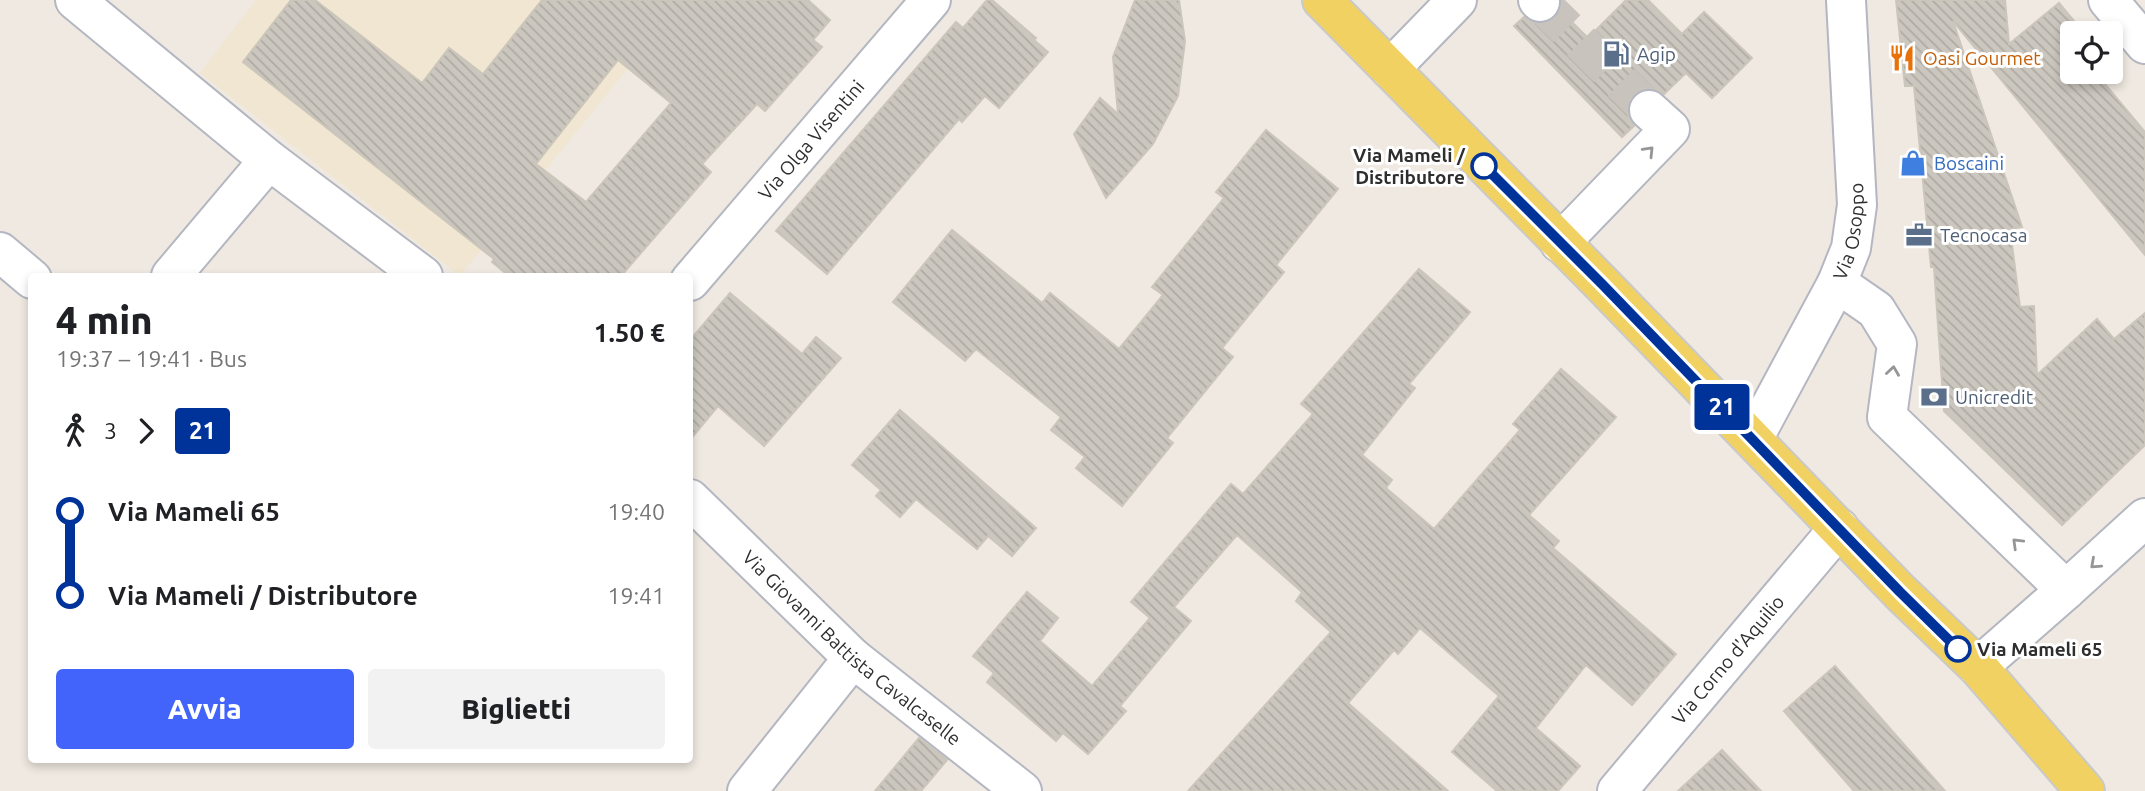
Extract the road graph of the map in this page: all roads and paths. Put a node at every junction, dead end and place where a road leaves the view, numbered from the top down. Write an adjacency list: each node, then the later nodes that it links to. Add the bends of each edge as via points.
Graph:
1 (75, 0): 10 (street)
2 (931, 0): 16 (street, Via Olga Visentini)
3 (1322, 0): 8 (main road)
4 (1457, 0): 8 (street)
5 (1846, 0): 17 (street, Via Osoppo, via 1857,205 1851,248)
6 (2108, 0): 7 (street)
7 (2145, 44)
8 (1390, 69): 11 (main road)
9 (1649, 110): 11 (street, one-way to 9, via 1670,129)
10 (269, 160): 13 (street); 14 (street)
11 (1560, 243): 18 (main road)
12 (0, 252): 15 (street)
13 (174, 273)
14 (419, 273)
15 (28, 276)
16 (693, 278)
17 (1837, 283): 18 (street, Via Osoppo); 22 (street, one-way to 17, via 1887,418 1897,344 1876,310)
18 (1753, 439): 21 (main road)
19 (693, 502): 23 (street, Via Giovanni Battista Cavalcaselle)
20 (2145, 518): 22 (street, one-way to 22)
21 (1839, 528): 24 (main road); 27 (street, Via Corno d'Aquilio)
22 (2066, 590): 24 (street)
23 (853, 657): 25 (street); 26 (street, Via Giovanni Battista Cavalcaselle)
24 (1978, 667): 28 (main road)
25 (747, 791)
26 (1022, 791)
27 (1617, 791)
28 (2085, 791)

